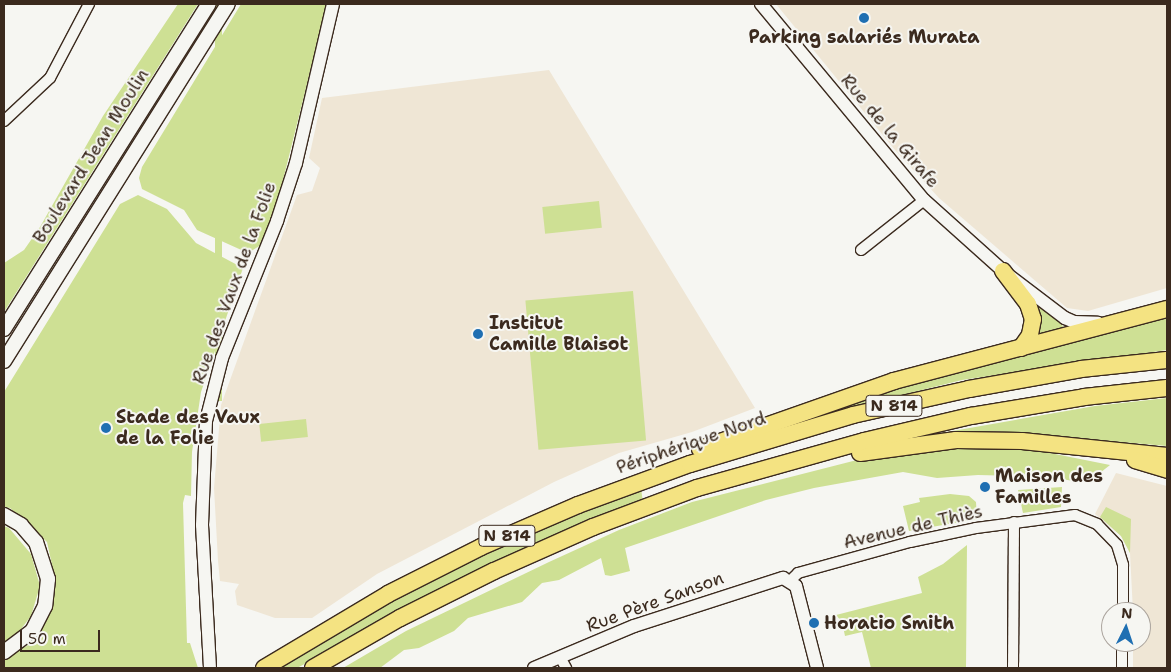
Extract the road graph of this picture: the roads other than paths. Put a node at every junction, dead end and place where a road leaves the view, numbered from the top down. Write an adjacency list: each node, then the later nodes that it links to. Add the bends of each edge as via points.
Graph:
1 (86, 4): 6 (street, via 50,78)
2 (209, 4): 12 (main road, Boulevard Jean Moulin)
3 (228, 4): 14 (main road)
4 (332, 4): 29 (street, Rue des Vaux de la Folie, via 296,163 277,221 222,358 206,422 202,525)
5 (761, 4): 7 (street, Rue de la Girafe)
6 (4, 121)
7 (924, 200): 8 (street); 9 (street, Rue de la Girafe)
8 (862, 250)
9 (1003, 271): 11 (street, Rue de la Girafe, via 1065,318 1074,322); 13 (highway, via 1028,304 1033,319 1030,335)
10 (1167, 308): 11 (highway)
11 (1110, 325): 13 (highway)
12 (4, 328)
13 (1021, 348): 21 (highway, via 848,395 643,470)
14 (4, 360)
15 (1167, 360): 21 (highway, Périphérique Nord / N 814, via 1081,369 969,389 853,415 776,436)
16 (1167, 388): 20 (highway, N 814, via 971,416)
17 (1094, 448): 18 (highway); 19 (highway); 20 (highway, via 1022,441 956,440 875,449)
18 (1167, 456)
19 (1167, 470)
20 (757, 471): 31 (highway, N 814, via 697,488 593,527 400,618)
21 (628, 485): 30 (highway, Périphérique Nord / N 814, via 448,564 364,608)
22 (4, 515): 26 (main road, via 21,525 36,542 48,579 45,606 32,632)
23 (1014, 522): 24 (street, Avenue de Thiès, via 844,559 798,572); 25 (street, Avenue de Thiès, via 1075,515 1104,530 1117,546 1123,565); 34 (street)
24 (791, 580): 28 (street, Rue Père Sanson, via 780,578 690,606); 33 (street, via 798,592)
25 (1122, 602)
26 (4, 652)
27 (1122, 652): 35 (street)
28 (563, 663): 32 (street, Rue Père Sanson)
29 (210, 668)
30 (264, 668)
31 (313, 668)
32 (534, 668)
33 (817, 668)
34 (1013, 668)
35 (1122, 668)

